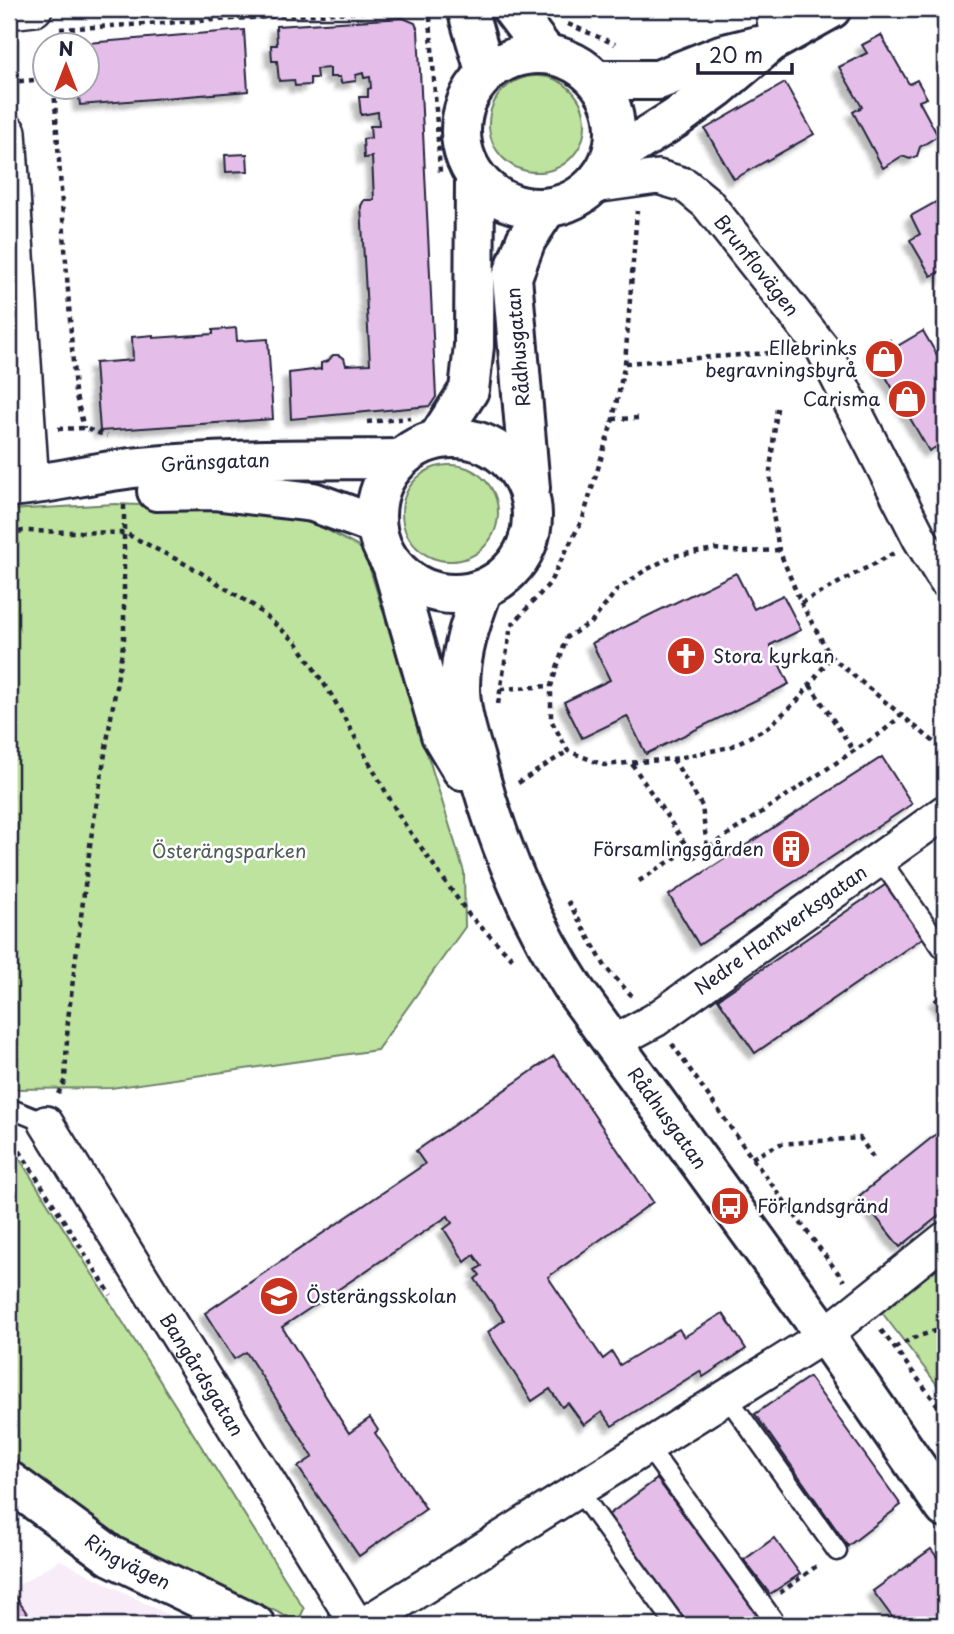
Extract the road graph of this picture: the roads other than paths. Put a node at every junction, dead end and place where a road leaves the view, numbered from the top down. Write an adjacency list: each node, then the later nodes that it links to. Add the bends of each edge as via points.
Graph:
1 (467, 9): 8 (main road)
2 (512, 9): 7 (main road)
3 (831, 9): 6 (main road)
4 (9, 12): 5 (street)
5 (43, 19)
6 (767, 26): 9 (main road, via 721,55 658,80); 11 (main road, via 717,88)
7 (555, 38): 8 (main road); 9 (main road, via 565,58)
8 (486, 74): 12 (main road, via 471,91 463,112 460,135 465,158)
9 (597, 80): 11 (main road, via 615,118 616,139)
10 (9, 132): 16 (street, via 28,430)
11 (602, 172): 13 (main road, via 572,202); 19 (street, Brunflovägen, via 658,177 685,186 707,203 823,349)
12 (458, 176): 13 (main road, via 519,207); 14 (main road, Rådhusgatan, via 474,346 469,390)
13 (546, 209): 17 (main road, Rådhusgatan, via 526,240 512,277)
14 (428, 428): 15 (main road, via 417,446); 17 (main road, via 484,443 504,455 520,472)
15 (399, 459): 16 (main road, Gränsgatan, via 144,467); 18 (main road, via 385,478 377,501)
16 (20, 486): 18 (main road, Gränsgatan, via 213,490 313,502)
17 (530, 493): 22 (main road, via 530,539 503,578)
18 (376, 525): 20 (main road)
19 (921, 545): 21 (street, Brunflovägen)
20 (392, 564): 22 (main road, via 411,581 434,592 459,594); 24 (main road, Rådhusgatan, via 441,735)
21 (945, 580)
22 (483, 589): 24 (main road, Rådhusgatan, via 466,636 460,687)
23 (945, 812): 25 (street, Nedre Hantverksgatan)
24 (490, 816): 27 (main road, Rådhusgatan, via 523,898 558,965)
25 (880, 859): 26 (lane); 27 (street, Nedre Hantverksgatan, via 655,1020)
26 (945, 952)
27 (614, 1042): 31 (main road, Rådhusgatan)
28 (9, 1108): 29 (lane)
29 (46, 1123): 39 (street, Bangårdsgatan)
30 (945, 1239): 31 (street)
31 (825, 1335): 32 (street); 36 (main road, Rådhusgatan)
32 (727, 1398): 33 (street); 37 (lane)
33 (648, 1447): 35 (street); 42 (lane)
34 (9, 1481): 38 (main road, Ringvägen, via 111,1556)
35 (578, 1490): 40 (street); 41 (lane)
36 (945, 1507)
37 (837, 1551)
38 (255, 1625)
39 (357, 1625)
40 (363, 1625)
41 (676, 1625)
42 (777, 1625)

